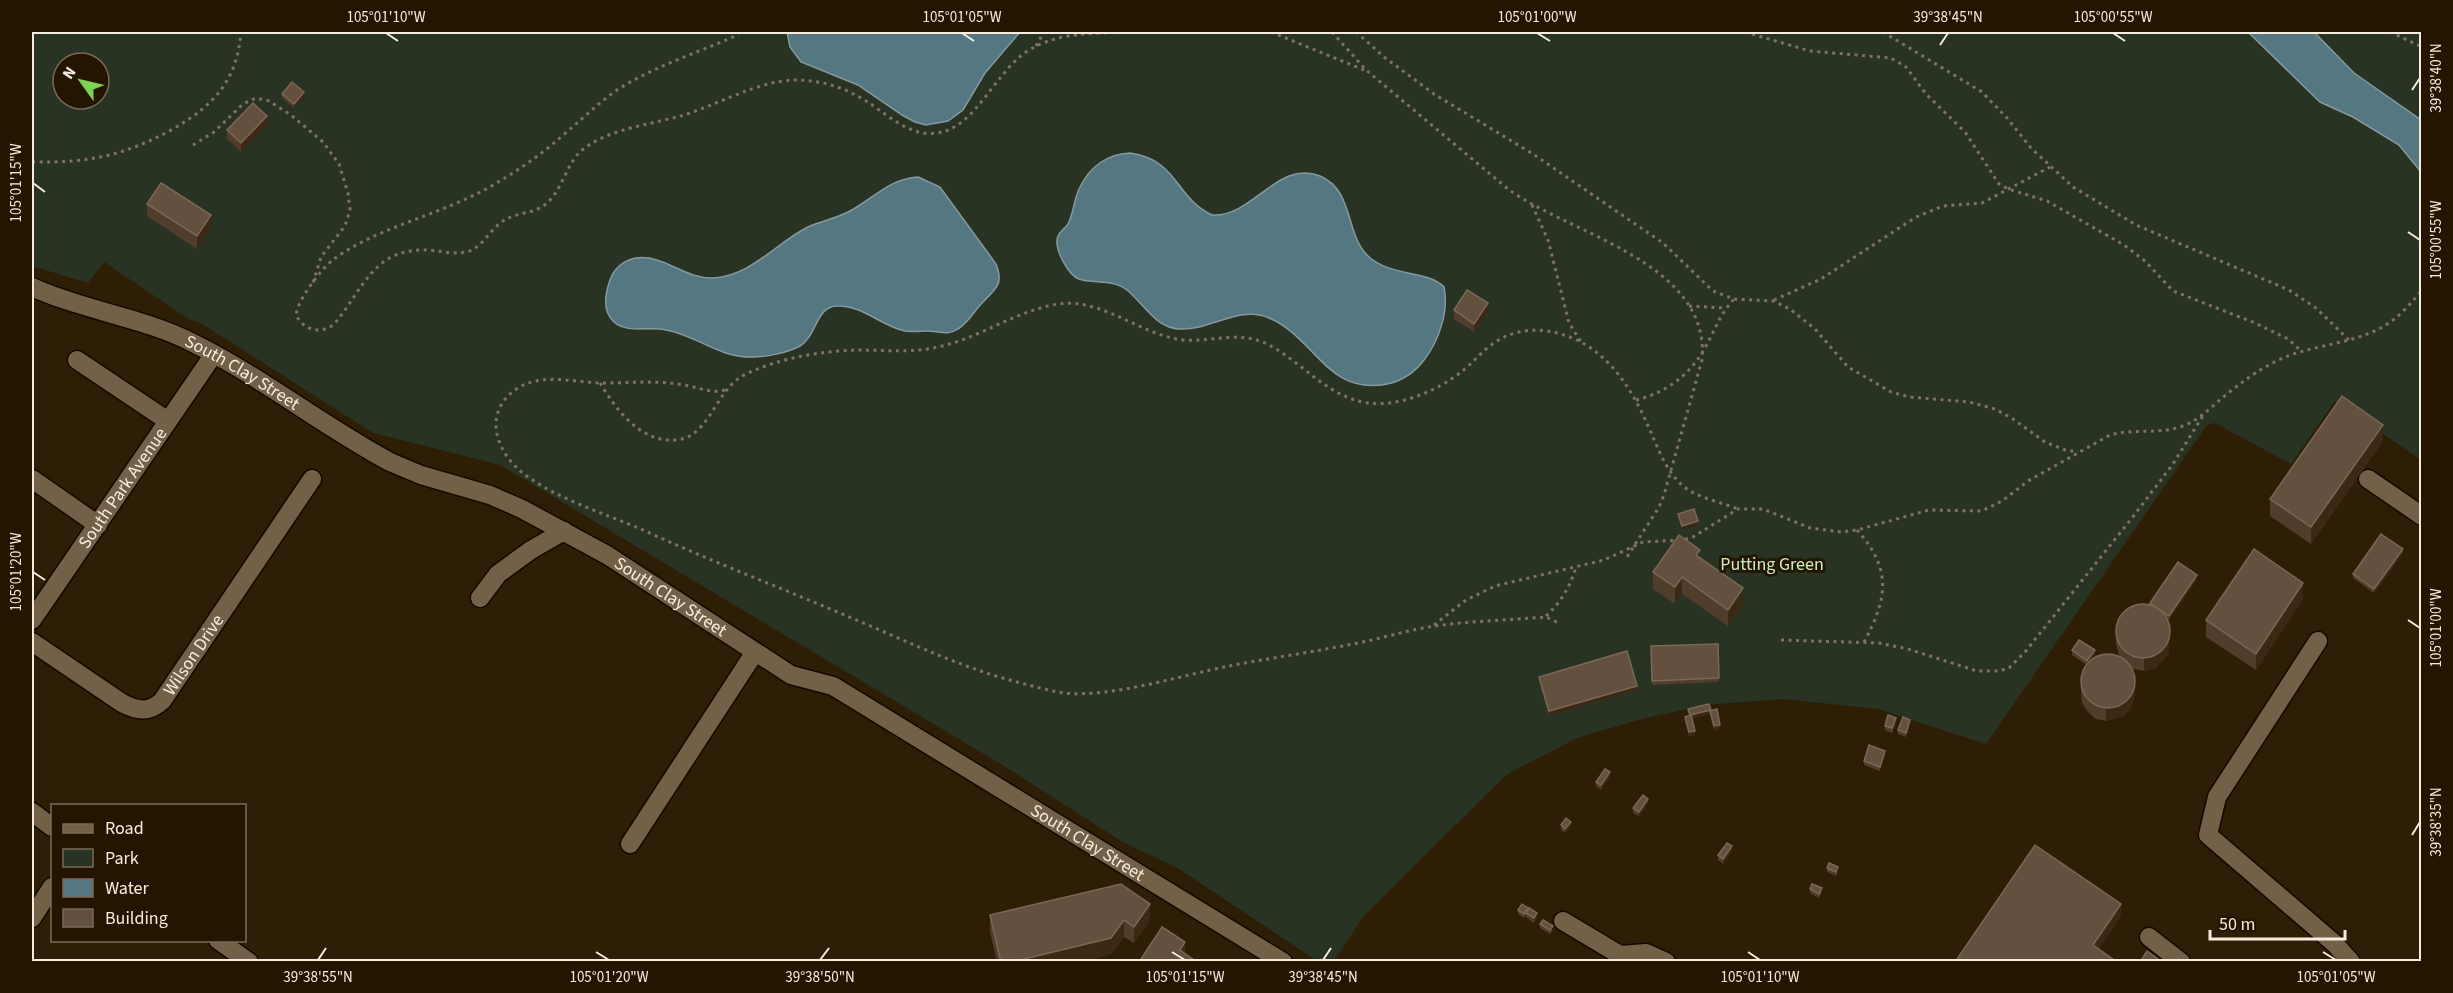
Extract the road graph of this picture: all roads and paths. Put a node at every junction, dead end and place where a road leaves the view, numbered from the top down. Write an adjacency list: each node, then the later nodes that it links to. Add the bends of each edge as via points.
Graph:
1 (241, 32): 16 (path, via 229,78 215,99 196,115 147,143 110,157)
2 (741, 32): 20 (path, via 616,91 516,172 344,252)
3 (1044, 32): 12 (path)
4 (1080, 32): 5 (path); 12 (path)
5 (1124, 32)
6 (1270, 32): 14 (path)
7 (1332, 32): 14 (path)
8 (1356, 32): 23 (path, via 1434,94 1505,135 1663,243 1707,287)
9 (1745, 32): 18 (path, via 1810,51 1900,61 1926,94 1965,132 1994,179)
10 (1883, 32): 17 (path, via 1982,92)
11 (2390, 32): 13 (path)
12 (1035, 47): 20 (path, via 1015,60 966,117 947,131 916,131 865,100 825,83 776,81 589,146 580,152 555,194 541,208 510,217 480,244 464,252 422,250 393,255 371,271 339,319 326,330 304,326 296,315)
13 (2421, 47)
14 (1366, 70): 19 (path)
15 (194, 145): 20 (path, via 243,104 256,98 291,115 323,142 339,164 350,210 345,226 317,266)
16 (32, 162)
17 (2050, 167): 18 (path); 27 (path, via 2092,200 2136,225 2305,299)
18 (2008, 189): 24 (path, via 1982,203 1942,206 1916,216 1821,279); 30 (path, via 2047,201 2124,245 2173,291 2255,323 2288,339)
19 (1531, 204): 25 (path, via 1646,265 1675,288); 28 (path, via 1548,240 1569,323)
20 (312, 284)
21 (32, 286): 31 (street, South Clay Street, via 85,308 166,331)
22 (2421, 290): 27 (path, via 2389,323)
23 (1734, 298): 24 (path); 26 (path)
24 (1773, 301): 38 (path, via 1815,329 1848,367 1891,392 1995,409 2045,442)
25 (1689, 306): 26 (path); 29 (path)
26 (1725, 308): 29 (path)
27 (2349, 340): 30 (path)
28 (1581, 342): 34 (path, via 1545,330 1517,332 1490,345 1457,376 1415,397 1385,405 1371,404 1332,391 1275,349 1250,338 1180,340 1105,311 1063,303 1019,315 937,347 812,354 747,374); 35 (path, via 1606,361)
29 (1703, 351): 35 (path, via 1684,375 1662,392); 39 (path)
30 (2302, 351): 36 (path, via 2250,376)
31 (214, 354): 37 (street, South Park Avenue); 47 (street, South Clay Street, via 390,462 490,495)
32 (77, 360): 37 (street)
33 (599, 383): 34 (path, via 639,381); 34 (path, via 614,406 633,424 652,436 671,441 684,439 700,429); 55 (path, via 554,378 528,384 510,394 497,412 495,424 501,448 520,470 555,492 937,656 1008,680 1068,694 1100,692)
34 (725, 390)
35 (1636, 400): 39 (path)
36 (2204, 414): 38 (path, via 2169,429 2110,435); 59 (path, via 2132,518 2009,668 1989,673 1977,671 1908,649)
37 (168, 421): 45 (street, South Park Avenue)
38 (2079, 453): 46 (path, via 1982,511 1922,511)
39 (1670, 474): 43 (path, via 1688,490); 48 (path, via 1659,507)
40 (32, 479): 45 (street)
41 (312, 479): 58 (street, Wilson Drive, via 154,708 135,710 122,703)
42 (2368, 479): 44 (street)
43 (1738, 509): 46 (path, via 1763,509 1810,528); 48 (path, via 1693,537 1649,541)
44 (2421, 516)
45 (98, 525): 53 (street, South Park Avenue)
46 (1857, 530): 59 (path, via 1874,550 1884,576 1878,610)
47 (564, 531): 51 (street, via 498,574); 60 (street, South Clay Street, via 608,555)
48 (1631, 547): 49 (path); 50 (path)
49 (1627, 557)
50 (1576, 567): 52 (path, via 1569,589); 55 (path, via 1495,586 1466,600)
51 (480, 598)
52 (1546, 617): 54 (path); 55 (path)
53 (32, 620)
54 (1561, 624)
55 (1433, 626)
56 (1781, 640): 59 (path)
57 (2318, 641): 73 (street, via 2217,797 2208,835)
58 (32, 642)
59 (1864, 642)
60 (755, 651): 63 (street); 70 (street, South Clay Street, via 791,675 832,686)
61 (32, 812): 62 (street)
62 (51, 826)
63 (630, 844)
64 (51, 889): 65 (street)
65 (32, 918)
66 (1563, 921): 71 (street, via 1620,955 1646,953)
67 (2149, 937): 72 (street)
68 (221, 942): 69 (street)
69 (249, 962)
70 (1283, 962)
71 (1666, 962)
72 (2181, 962)
73 (2351, 962)

